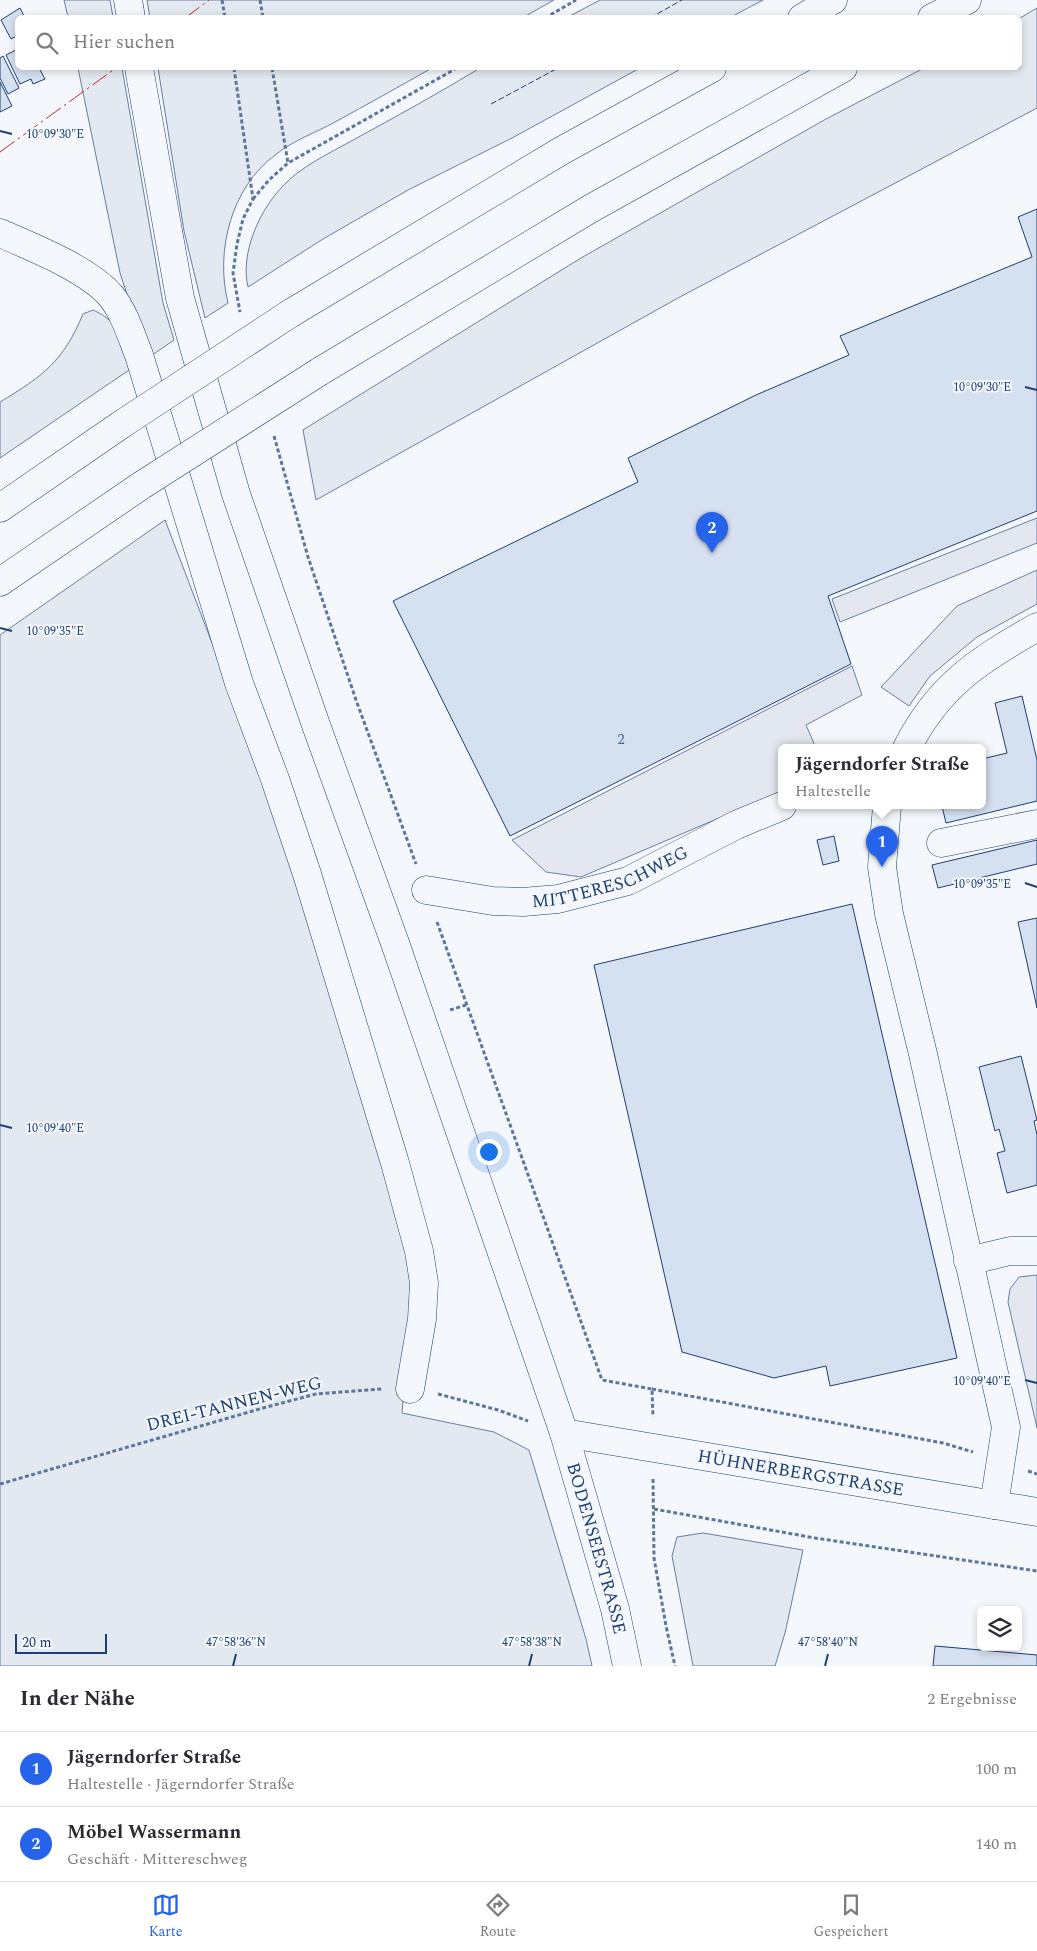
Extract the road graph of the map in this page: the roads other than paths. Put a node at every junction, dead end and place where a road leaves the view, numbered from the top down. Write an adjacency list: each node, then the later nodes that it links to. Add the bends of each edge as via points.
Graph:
1 (128, 0): 4 (main road)
2 (834, 0): 5 (main road)
3 (967, 0): 6 (main road)
4 (130, 15)
5 (807, 15)
6 (938, 15)
7 (140, 70): 23 (main road, BODENSEESTRASSE, via 180,298 236,494)
8 (708, 70): 11 (main road, bridge, via 561,151 291,313)
9 (839, 70): 12 (main road, bridge, via 590,209 320,372 142,485)
10 (0, 233): 22 (main road, via 42,251 92,279 111,296 139,355 239,683 307,874 419,1251 424,1283 422,1319)
11 (0, 508)
12 (0, 582)
13 (1037, 627): 14 (main road, via 993,652 961,676 936,701)
14 (909, 744)
15 (778, 808): 19 (main road, MITTERESCHWEG, via 736,825 628,881 568,897 523,902 493,901)
16 (887, 809): 21 (main road, via 882,867 889,914)
17 (1037, 824): 18 (main road)
18 (941, 843)
19 (426, 890)
20 (1037, 1251): 21 (main road, via 1010,1251)
21 (968, 1261): 24 (main road, via 1006,1427)
22 (410, 1389)
23 (564, 1433): 24 (main road, HÜHNERBERGSTRASSE); 26 (main road, BODENSEESTRASSE, via 615,1609)
24 (994, 1505): 25 (main road, HÜHNERBERGSTRASSE)
25 (1037, 1512)
26 (627, 1666)

